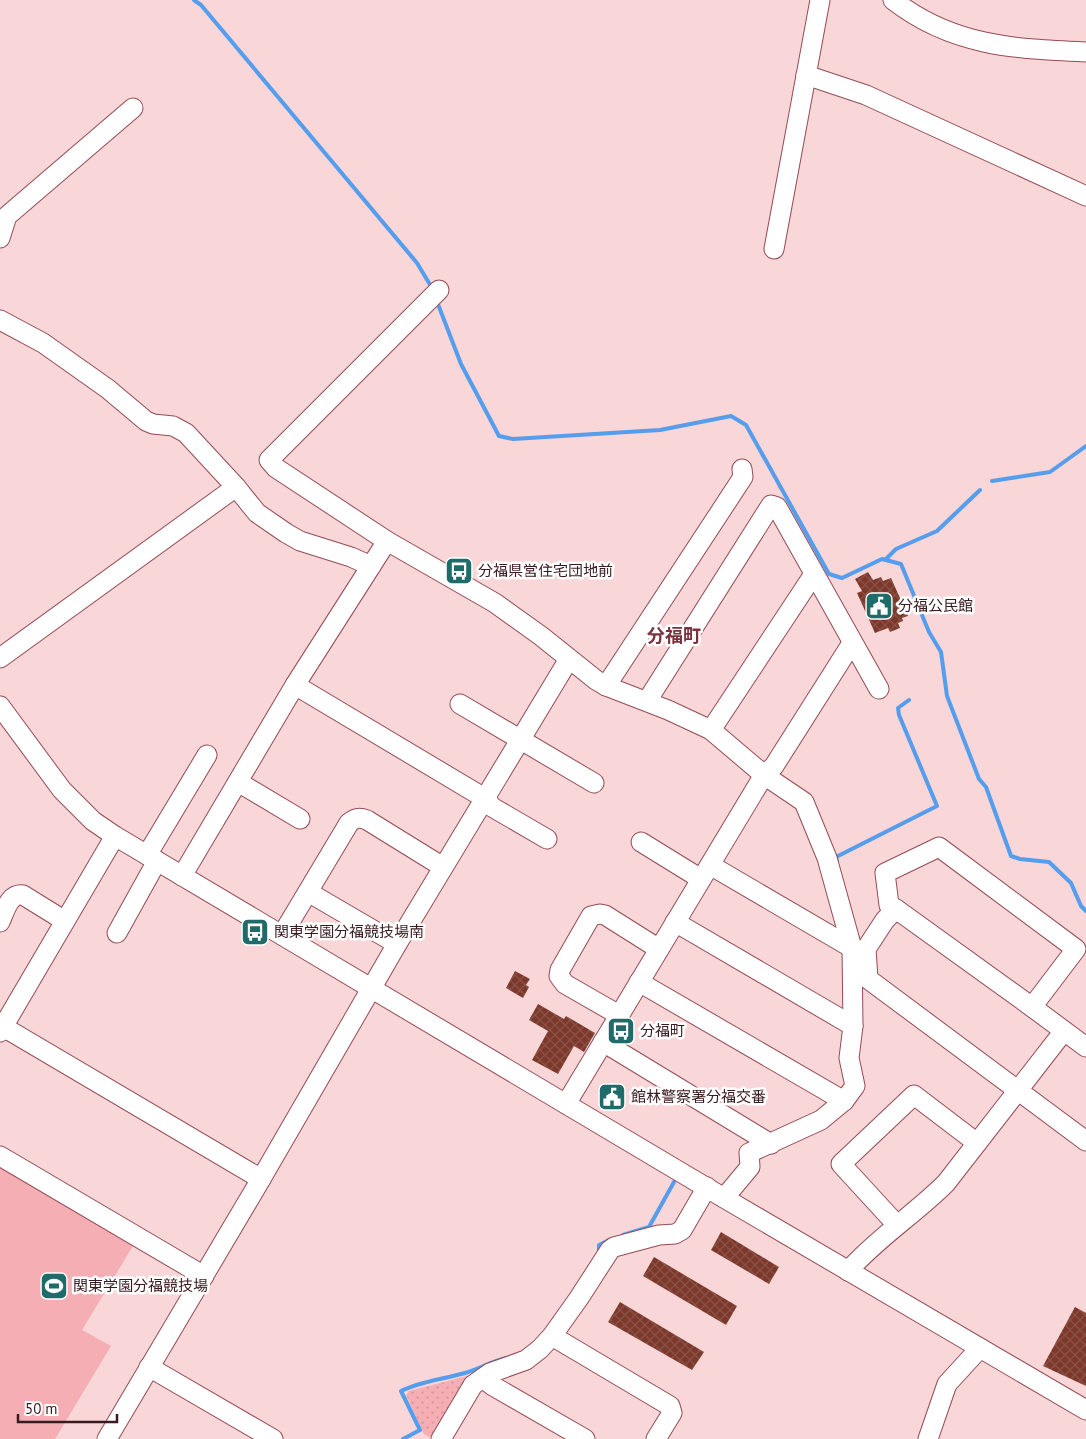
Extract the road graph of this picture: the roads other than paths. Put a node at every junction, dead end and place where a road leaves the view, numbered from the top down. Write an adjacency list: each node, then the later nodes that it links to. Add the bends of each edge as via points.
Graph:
1 (820, 0): 4 (street)
2 (892, 0): 3 (street, via 928,24 974,41)
3 (1086, 52)
4 (806, 74): 6 (street, via 866,95); 8 (street)
5 (133, 108): 7 (street, via 6,216)
6 (1086, 196)
7 (0, 238)
8 (774, 249)
9 (435, 294): 13 (street, via 269,460 276,468)
10 (0, 320): 12 (street, via 43,343 108,389 146,421 173,426 186,433)
11 (742, 469): 20 (street, via 743,477)
12 (236, 487): 14 (street, via 257,513 286,533); 17 (street)
13 (387, 541): 14 (street); 18 (street, via 494,602)
14 (371, 566): 19 (street)
15 (814, 574): 16 (street); 22 (street, via 777,507 771,505); 25 (street)
16 (852, 643): 21 (street); 28 (street, via 774,766)
17 (0, 658)
18 (570, 659): 20 (street); 26 (street)
19 (295, 685): 29 (street); 31 (street)
20 (606, 686): 22 (street)
21 (879, 690)
22 (647, 701): 25 (street)
23 (460, 704): 26 (street)
24 (0, 706): 33 (street, via 62,790 93,821)
25 (711, 730): 28 (street)
26 (520, 740): 30 (street); 31 (street)
27 (208, 755): 36 (street)
28 (764, 774): 38 (street); 48 (street, via 804,802 827,858)
29 (238, 782): 32 (street); 39 (street)
30 (594, 783)
31 (486, 799): 34 (street, via 492,807); 37 (street)
32 (300, 819)
33 (116, 836): 36 (street); 43 (street)
34 (547, 839)
35 (641, 842): 38 (street)
36 (152, 858): 39 (street); 45 (street)
37 (443, 867): 40 (street, via 361,817 354,818); 47 (street)
38 (706, 872): 44 (street); 48 (street)
39 (182, 876): 46 (street)
40 (308, 892): 46 (street); 47 (street)
41 (896, 910): 52 (street); 52 (street, via 889,905 885,873 938,847 1076,949); 59 (street, via 885,920 866,950 868,979)
42 (2, 912): 43 (street, via 12,896 17,894)
43 (66, 921): 55 (street)
44 (675, 922): 49 (street); 54 (street)
45 (117, 932)
46 (282, 935): 51 (street)
47 (397, 944): 51 (street)
48 (852, 948): 54 (street)
49 (659, 949): 50 (street); 53 (street, via 605,915 591,916 559,976 565,984)
50 (639, 982): 53 (street); 60 (street)
51 (371, 989): 61 (street); 66 (street)
52 (1032, 1007): 56 (street)
53 (619, 1015): 57 (street)
54 (853, 1026): 60 (street, via 849,1058 855,1086)
55 (1, 1028): 66 (street)
56 (1064, 1031): 58 (street); 59 (street)
57 (603, 1042): 61 (street); 64 (street)
58 (1086, 1047)
59 (1017, 1090): 62 (street); 63 (street)
60 (844, 1101): 64 (street, via 821,1120)
61 (566, 1104): 67 (street)
62 (1086, 1141)
63 (977, 1143): 69 (street, via 946,1183); 69 (street, via 914,1095 841,1164)
64 (770, 1144): 68 (street, via 749,1153 750,1167)
65 (0, 1156): 71 (street)
66 (262, 1178): 71 (street)
67 (707, 1187): 68 (street); 72 (street, via 682,1230 610,1250)
68 (724, 1198): 70 (street)
69 (897, 1225): 70 (street)
70 (848, 1270): 73 (street)
71 (204, 1276): 74 (street)
72 (552, 1336): 75 (street, via 526,1360); 81 (street, via 670,1406 672,1413)
73 (980, 1348): 76 (street); 82 (street, via 947,1384)
74 (149, 1367): 77 (street); 78 (street)
75 (483, 1378): 79 (street, via 473,1385); 80 (street)
76 (1086, 1410)
77 (107, 1439)
78 (273, 1439)
79 (442, 1439)
80 (585, 1439)
81 (656, 1439)
82 (928, 1439)

